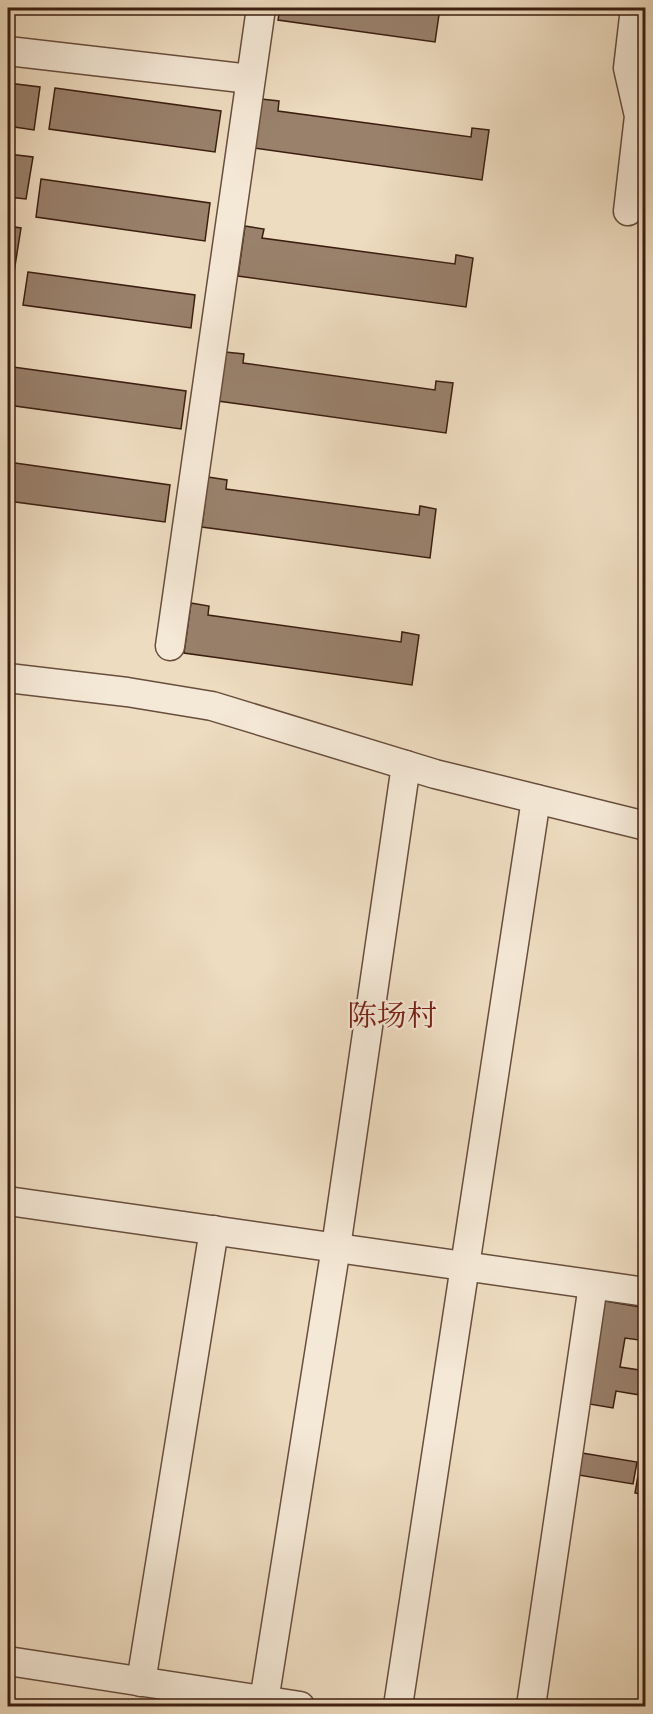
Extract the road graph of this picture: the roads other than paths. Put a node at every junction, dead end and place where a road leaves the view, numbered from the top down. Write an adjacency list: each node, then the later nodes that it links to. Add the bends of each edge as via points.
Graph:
1 (261, 8): 4 (street)
2 (635, 8): 5 (street, via 628,68 639,116)
3 (8, 51): 4 (street)
4 (250, 79): 6 (street)
5 (628, 211)
6 (170, 646)
7 (8, 678): 8 (street, via 212,706)
8 (406, 765): 9 (street); 13 (street)
9 (536, 799): 10 (street); 14 (street)
10 (645, 826)
11 (8, 1201): 12 (street)
12 (214, 1230): 13 (street); 18 (street)
13 (336, 1247): 14 (street); 19 (street)
14 (465, 1266): 15 (street); 21 (street)
15 (593, 1285): 16 (street); 22 (street)
16 (645, 1292)
17 (8, 1661): 18 (street)
18 (141, 1682): 19 (street)
19 (264, 1701): 20 (street)
20 (300, 1707)
21 (398, 1707)
22 (531, 1707)

